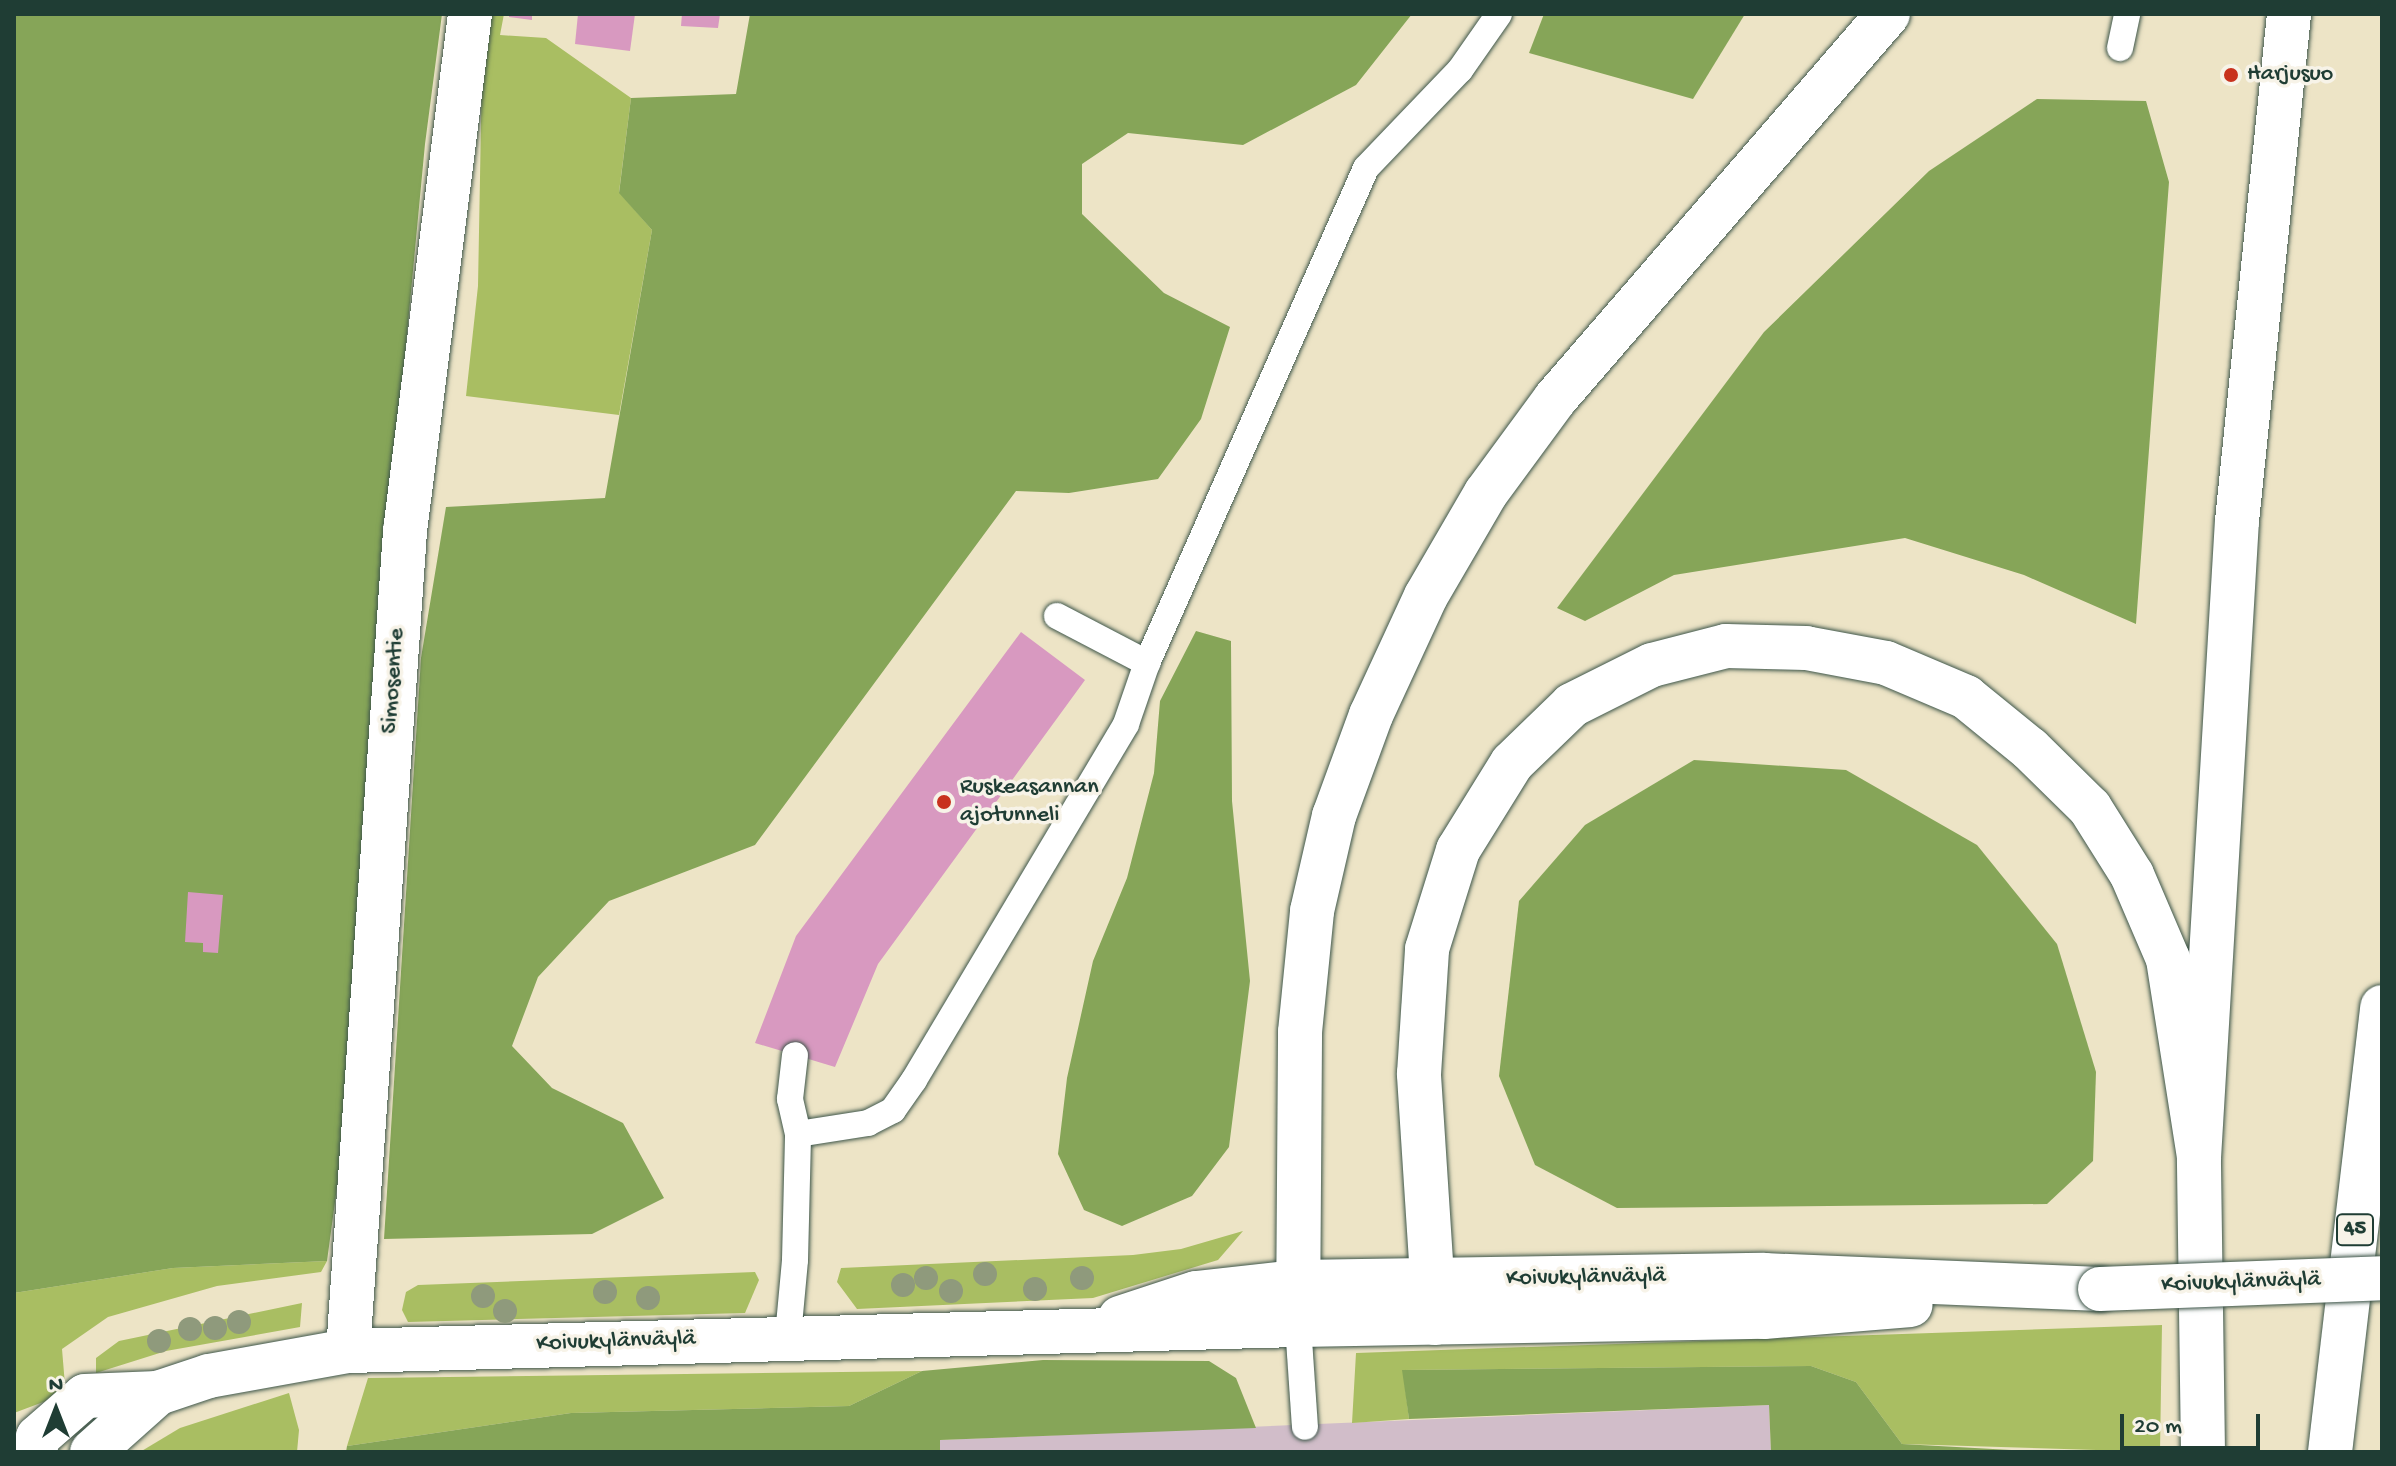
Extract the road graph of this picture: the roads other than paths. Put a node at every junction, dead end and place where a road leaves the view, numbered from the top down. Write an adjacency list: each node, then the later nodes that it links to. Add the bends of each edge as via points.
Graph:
1 (470, 14): 21 (main road, Simosentie, via 405,531)
2 (1499, 14): 8 (lane, via 1460,70 1366,168)
3 (1888, 14): 15 (main road, via 1555,399 1486,493 1426,596 1371,715 1334,816 1312,911 1300,1032)
4 (2127, 14): 6 (lane)
5 (2289, 14): 12 (main road, via 2237,521)
6 (2120, 48)
7 (1057, 616): 8 (lane)
8 (1147, 663): 11 (lane, via 1126,724 893,1110 868,1123)
9 (2382, 1007): 27 (main road, 45)
10 (795, 1055): 11 (lane, via 790,1099)
11 (798, 1134): 20 (lane)
12 (2199, 1158): 14 (main road, via 2168,959 2132,875 2090,808 1966,697 1886,663 1806,648 1726,646 1652,665 1572,705 1512,763 1458,850 1427,949 1419,1074); 26 (main road)
13 (2382, 1278): 16 (main road, Koivukylänväylä, bridge)
14 (1431, 1281): 15 (main road, Koivukylänväylä); 16 (main road, Koivukylänväylä, via 1764,1275); 17 (main road)
15 (1297, 1282): 18 (main road); 19 (main road, Koivukylänväylä, via 1196,1293)
16 (2100, 1289): 17 (main road, Koivukylänväylä, via 1764,1317)
17 (1435, 1323): 18 (main road, Koivukylänväylä)
18 (1298, 1325): 19 (main road, Koivukylänväylä); 23 (lane)
19 (1079, 1332): 20 (main road, Koivukylänväylä)
20 (788, 1336): 21 (main road, Koivukylänväylä)
21 (348, 1351): 22 (main road, Koivukylänväylä, via 209,1376)
22 (158, 1393): 24 (main road, Koivukylänväylä, via 85,1396 38,1437); 25 (main road, Koivukylänväylä)
23 (1305, 1427)
24 (35, 1452)
25 (92, 1452)
26 (2203, 1452)
27 (2330, 1452)

